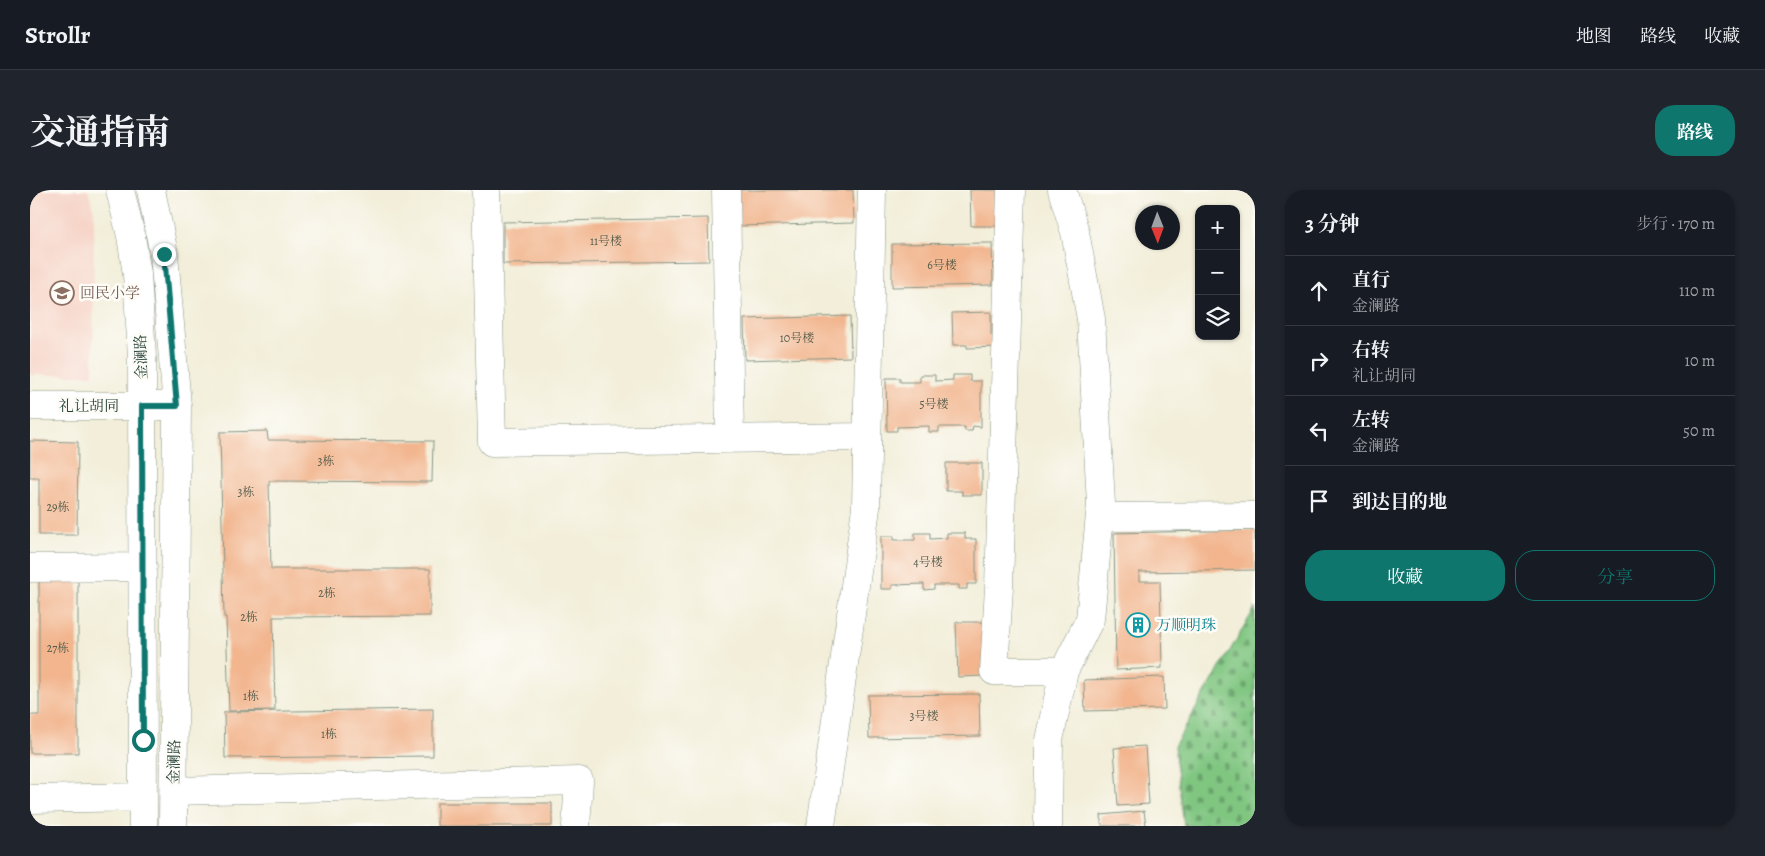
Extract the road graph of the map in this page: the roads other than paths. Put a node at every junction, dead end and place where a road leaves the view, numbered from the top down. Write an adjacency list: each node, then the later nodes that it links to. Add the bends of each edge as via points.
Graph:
1 (120, 190): 9 (street, 金澜路, via 137,274)
2 (151, 190): 10 (street, 金澜路, via 164,254)
3 (486, 190): 12 (street, via 492,442)
4 (726, 190): 12 (street)
5 (872, 190): 11 (street)
6 (1011, 190): 17 (street, via 994,671)
7 (1062, 190): 14 (street, via 1075,232 1091,319)
8 (30, 406): 9 (street, 礼让胡同)
9 (142, 406): 10 (street, 礼让胡同); 15 (street, 金澜路)
10 (177, 406): 18 (street, 金澜路)
11 (866, 437): 12 (street); 24 (street, via 866,508)
12 (730, 439)
13 (1255, 516): 14 (street)
14 (1100, 517): 17 (street, via 1090,619)
15 (143, 567): 16 (street); 19 (street, 金澜路)
16 (30, 568)
17 (1064, 670): 25 (street, via 1049,740)
18 (174, 791): 22 (street, 金澜路); 23 (street, via 579,781)
19 (143, 797): 20 (street); 21 (street, 金澜路)
20 (30, 799)
21 (143, 826)
22 (173, 826)
23 (576, 826)
24 (821, 826)
25 (1048, 826)

